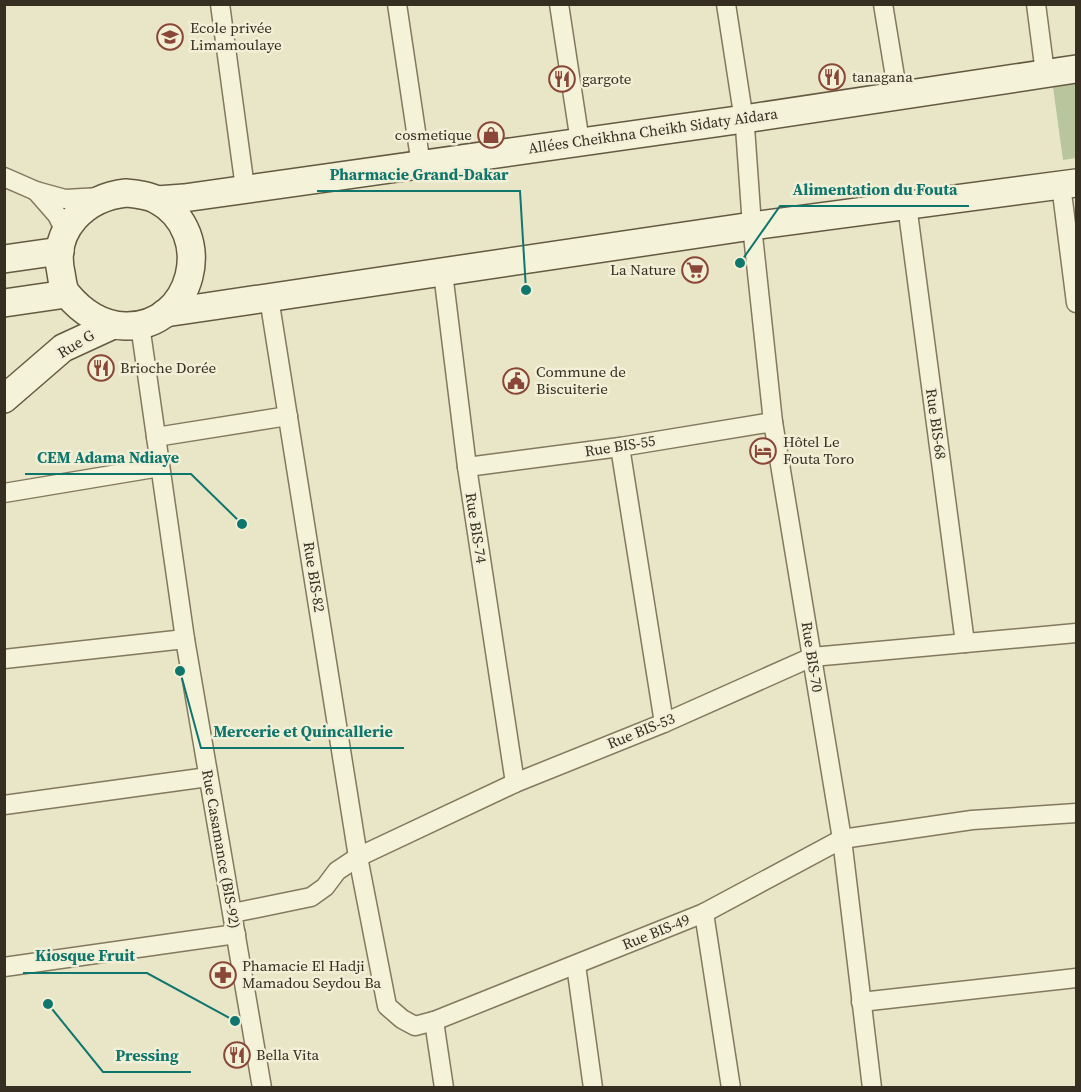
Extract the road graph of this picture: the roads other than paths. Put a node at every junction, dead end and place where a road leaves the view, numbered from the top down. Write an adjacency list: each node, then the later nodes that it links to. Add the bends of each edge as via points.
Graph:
1 (220, 4): 15 (street)
2 (397, 4): 12 (street)
3 (559, 4): 11 (street)
4 (726, 4): 10 (street, Rue BIS-70)
5 (883, 4): 9 (street)
6 (1036, 4): 8 (street)
7 (1077, 69): 8 (main road, Allées Cheikhna Cheikh Sidaty Aîdara)
8 (1045, 73): 9 (main road, Allées Cheikhna Cheikh Sidaty Aîdara)
9 (897, 95): 10 (main road, Allées Cheikhna Cheikh Sidaty Aîdara)
10 (744, 123): 11 (main road, Allées Cheikhna Cheikh Sidaty Aîdara); 20 (street, Rue BIS-70)
11 (580, 142): 12 (main road, Allées Cheikhna Cheikh Sidaty Aîdara)
12 (421, 165): 15 (main road, Allées Cheikhna Cheikh Sidaty Aîdara)
13 (4, 177): 16 (street)
14 (1069, 184): 19 (main road); 27 (street)
15 (245, 188): 18 (main road, Allées Cheikhna Cheikh Sidaty Aîdara)
16 (36, 191): 17 (street, via 65,199); 21 (street, via 57,215)
17 (103, 197): 18 (main road, via 126,193); 21 (main road, via 83,209)
18 (157, 200): 28 (main road, via 178,218 192,251 187,286)
19 (907, 205): 20 (main road); 42 (street, Rue BIS-68)
20 (752, 219): 23 (main road); 34 (street, Rue BIS-70)
21 (63, 241): 22 (main road); 24 (main road, via 60,269)
22 (4, 259)
23 (443, 273): 25 (main road); 38 (street, Rue BIS-74)
24 (68, 296): 26 (main road); 29 (main road, via 89,315); 31 (main road, via 67,332)
25 (269, 298): 28 (main road); 33 (street, Rue BIS-82)
26 (4, 303)
27 (1077, 303)
28 (165, 313): 30 (main road)
29 (113, 325): 30 (main road); 31 (main road, Rue G, via 63,348)
30 (140, 325): 35 (street, Rue Casamance (BIS-92))
31 (43, 368): 32 (main road)
32 (4, 399)
33 (288, 416): 35 (street); 51 (street, Rue BIS-82)
34 (773, 422): 36 (street, Rue BIS-55); 43 (street, Rue BIS-70)
35 (156, 437): 37 (street, Rue Casamance (BIS-92))
36 (620, 447): 38 (street, Rue BIS-55); 45 (street)
37 (160, 467): 39 (street); 41 (street, Rue Casamance (BIS-92))
38 (467, 467): 47 (street, Rue BIS-74)
39 (4, 493)
40 (1077, 633): 42 (street, Rue BIS-53)
41 (185, 639): 44 (street); 46 (street, Rue Casamance (BIS-92))
42 (965, 643): 43 (street, Rue BIS-53)
43 (812, 657): 45 (street, Rue BIS-53); 50 (street, Rue BIS-70)
44 (4, 659)
45 (664, 723): 47 (street, Rue BIS-53)
46 (208, 777): 48 (street); 52 (street, Rue Casamance (BIS-92))
47 (515, 783): 51 (street, Rue BIS-53)
48 (4, 805)
49 (1077, 813): 50 (street, Rue BIS-49, via 972,820)
50 (842, 839): 53 (street, Rue BIS-49); 58 (street, Rue BIS-70)
51 (358, 856): 52 (street, Rue BIS-53, via 311,897); 59 (street, Rue BIS-49, via 387,1006 415,1026)
52 (233, 913): 54 (street, Rue Casamance (BIS-92))
53 (704, 913): 55 (street, Rue BIS-49); 63 (street)
54 (236, 934): 56 (street); 60 (street, Rue Casamance (BIS-92))
55 (576, 965): 59 (street, Rue BIS-49); 62 (street)
56 (4, 967)
57 (1077, 978): 58 (street)
58 (861, 1002): 64 (street, Rue BIS-70)
59 (434, 1021): 61 (street)
60 (262, 1088)
61 (444, 1088)
62 (593, 1088)
63 (731, 1088)
64 (872, 1088)

